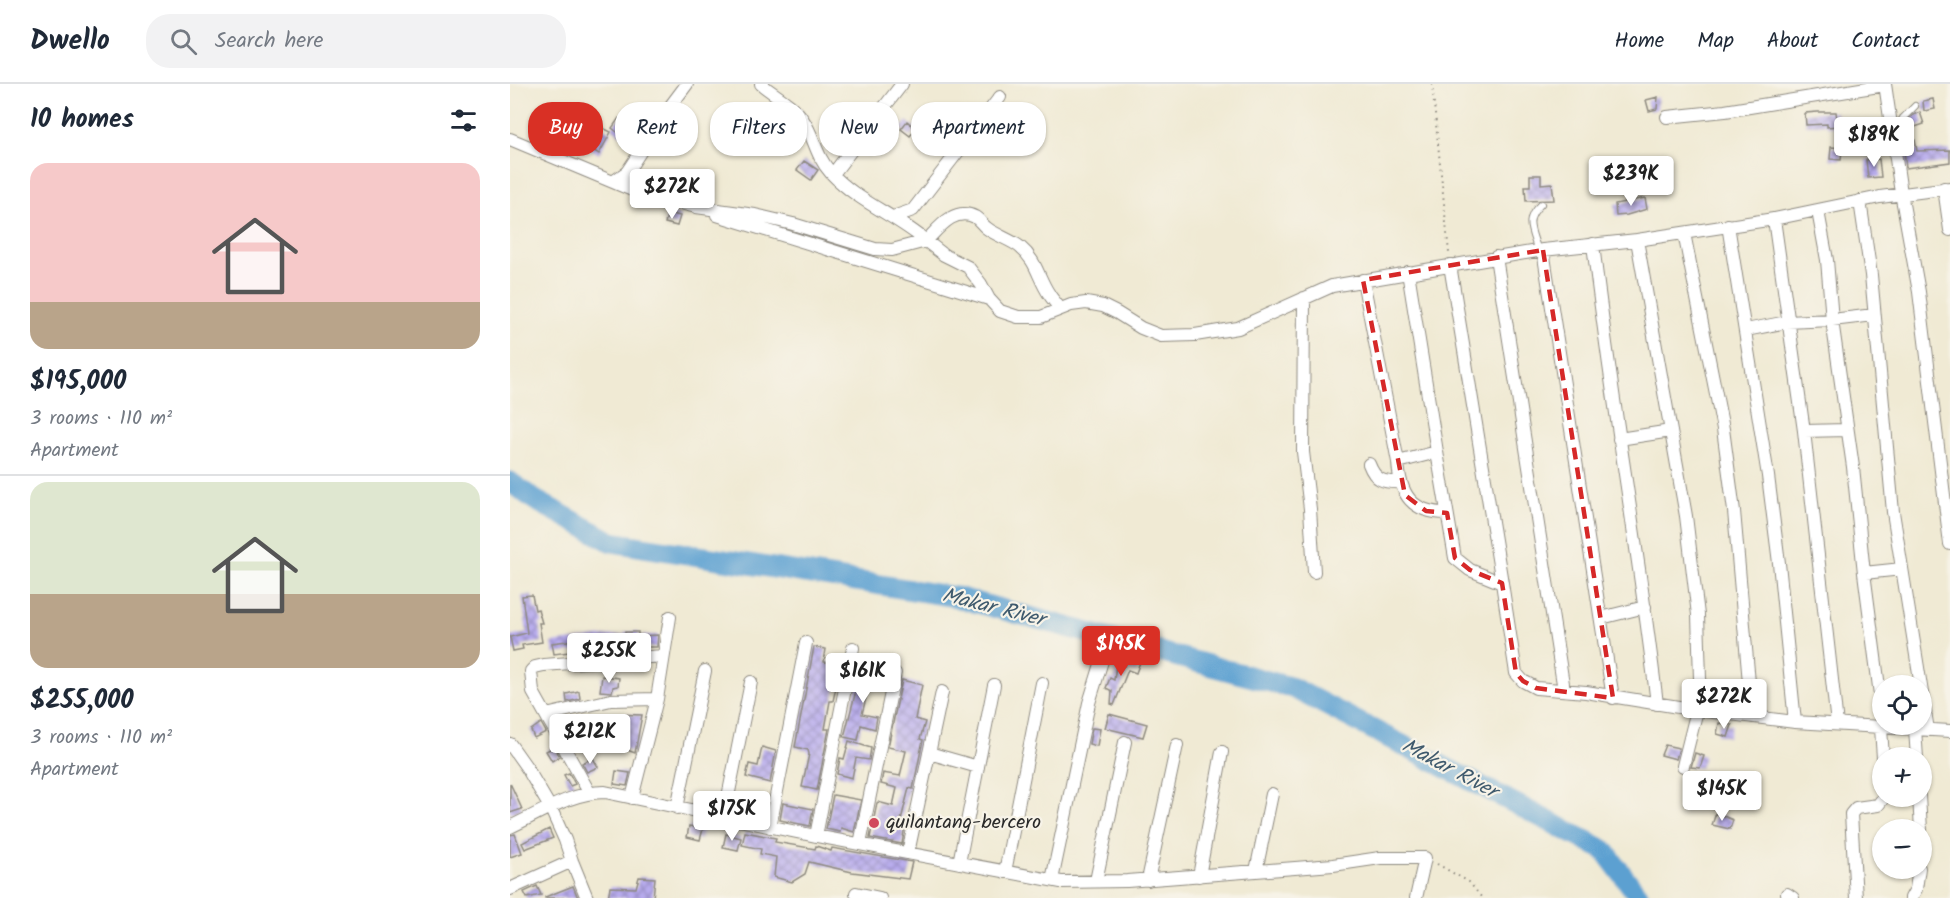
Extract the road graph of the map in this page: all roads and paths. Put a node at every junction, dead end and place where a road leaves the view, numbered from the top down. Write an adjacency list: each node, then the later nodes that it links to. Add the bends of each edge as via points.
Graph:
1 (687, 84): 11 (street)
2 (761, 84): 12 (street, via 798,113)
3 (902, 84): 12 (street)
4 (1432, 84): 31 (path)
5 (1885, 85): 8 (street); 9 (street)
6 (1000, 97): 21 (street, via 913,210)
7 (1916, 106): 9 (lane, via 1903,117)
8 (1667, 117)
9 (1893, 135): 16 (street)
10 (510, 139): 13 (street)
11 (627, 172): 13 (street); 15 (street)
12 (832, 174): 21 (street)
13 (613, 182): 15 (street)
14 (1947, 188): 16 (street); 24 (street)
15 (637, 192): 18 (street)
16 (1901, 193): 17 (street); 50 (street, via 1919,292)
17 (1860, 201): 20 (street); 37 (street)
18 (677, 202): 27 (street, via 774,219 875,249 892,250); 35 (street)
19 (1541, 204): 29 (lane, via 1532,212 1530,221)
20 (1818, 211): 22 (street); 38 (street)
21 (893, 217): 27 (street)
22 (1774, 219): 23 (street); 39 (street)
23 (1728, 225): 25 (street); 40 (street)
24 (1950, 230)
25 (1684, 233): 26 (street); 76 (street, via 1723,429)
26 (1637, 240): 28 (street); 42 (street)
27 (926, 242): 35 (street, via 968,267); 36 (street, via 945,220 957,215 977,217 986,228 1019,246 1031,258)
28 (1593, 244): 29 (street); 44 (street)
29 (1541, 250): 30 (street); 57 (street)
30 (1496, 257): 31 (street); 69 (street)
31 (1450, 265): 32 (street); 54 (street)
32 (1408, 273): 33 (street); 45 (street)
33 (1363, 280): 34 (street, via 1332,286); 46 (street)
34 (1304, 298): 36 (street, via 1238,328 1195,335 1161,336 1103,306 1086,303); 52 (street, via 1303,452)
35 (988, 299): 36 (street, via 1000,311 1018,317 1041,317)
36 (1060, 309)
37 (1874, 315): 38 (street); 51 (street)
38 (1832, 320): 39 (street); 41 (street)
39 (1787, 322): 40 (street); 43 (street)
40 (1746, 330): 77 (street, via 1779,563)
41 (1847, 430): 43 (street); 53 (street)
42 (1671, 431): 44 (street); 74 (street, via 1698,615)
43 (1804, 431): 78 (street)
44 (1618, 439): 55 (street)
45 (1437, 452): 46 (street); 49 (street)
46 (1398, 462): 48 (street)
47 (1369, 464): 48 (street, via 1379,480)
48 (1401, 483): 49 (street, via 1414,504)
49 (1441, 513): 54 (street, via 1450,530 1455,558 1470,570)
50 (1950, 544)
51 (1902, 569): 53 (street); 65 (street)
52 (1314, 572)
53 (1864, 573): 64 (street)
54 (1502, 583): 69 (street, via 1516,673 1536,688)
55 (1646, 608): 57 (street); 73 (street)
56 (670, 617): 61 (street)
57 (1601, 618): 71 (street)
58 (806, 643): 97 (street)
59 (853, 648): 98 (street)
60 (1106, 648): 108 (street, via 1089,703)
61 (663, 656): 72 (street); 75 (street, via 535,667 531,671 533,692)
62 (705, 671): 93 (street)
63 (895, 673): 99 (street)
64 (1877, 675)
65 (1918, 675)
66 (751, 682): 95 (street)
67 (1042, 683): 105 (street)
68 (994, 685): 88 (street)
69 (1564, 690): 71 (street)
70 (942, 692): 86 (street)
71 (1613, 698): 73 (street)
72 (657, 699): 75 (street, via 610,700); 91 (street)
73 (1657, 704): 74 (street)
74 (1699, 710): 76 (street); 87 (street)
75 (546, 715): 89 (street)
76 (1752, 717): 77 (street)
77 (1795, 722): 78 (street)
78 (1837, 724): 79 (street)
79 (1872, 726)
80 (1932, 730): 81 (street)
81 (1950, 731)
82 (1125, 742): 110 (street)
83 (510, 744): 94 (street)
84 (1177, 745): 109 (street)
85 (1222, 752): 106 (street)
86 (929, 753): 88 (street); 100 (street)
87 (1683, 766)
88 (978, 767): 103 (street)
89 (589, 792): 91 (street); 94 (street)
90 (1272, 794): 104 (street)
91 (632, 798): 93 (street)
92 (1872, 806): 117 (street, via 1856,808 1851,814)
93 (677, 808): 95 (street)
94 (550, 809): 96 (street); 102 (street)
95 (724, 817): 97 (street)
96 (510, 827)
97 (770, 827): 98 (street)
98 (816, 836): 99 (street)
99 (860, 844): 100 (street)
100 (908, 853): 103 (street)
101 (1425, 858): 104 (street, via 1380,858); 115 (street); 116 (path, via 1468,882)
102 (572, 861): 111 (street); 113 (street)
103 (959, 863): 105 (street)
104 (1256, 871): 106 (street)
105 (1005, 872): 108 (street)
106 (1199, 876): 109 (street)
107 (1917, 879): 118 (street)
108 (1052, 880): 110 (street)
109 (1148, 880): 110 (street)
110 (1096, 881)
111 (510, 889)
112 (856, 893): 114 (street)
113 (587, 898)
114 (880, 898)
115 (1416, 898)
116 (1482, 898)
117 (1856, 898)
118 (1911, 898)

